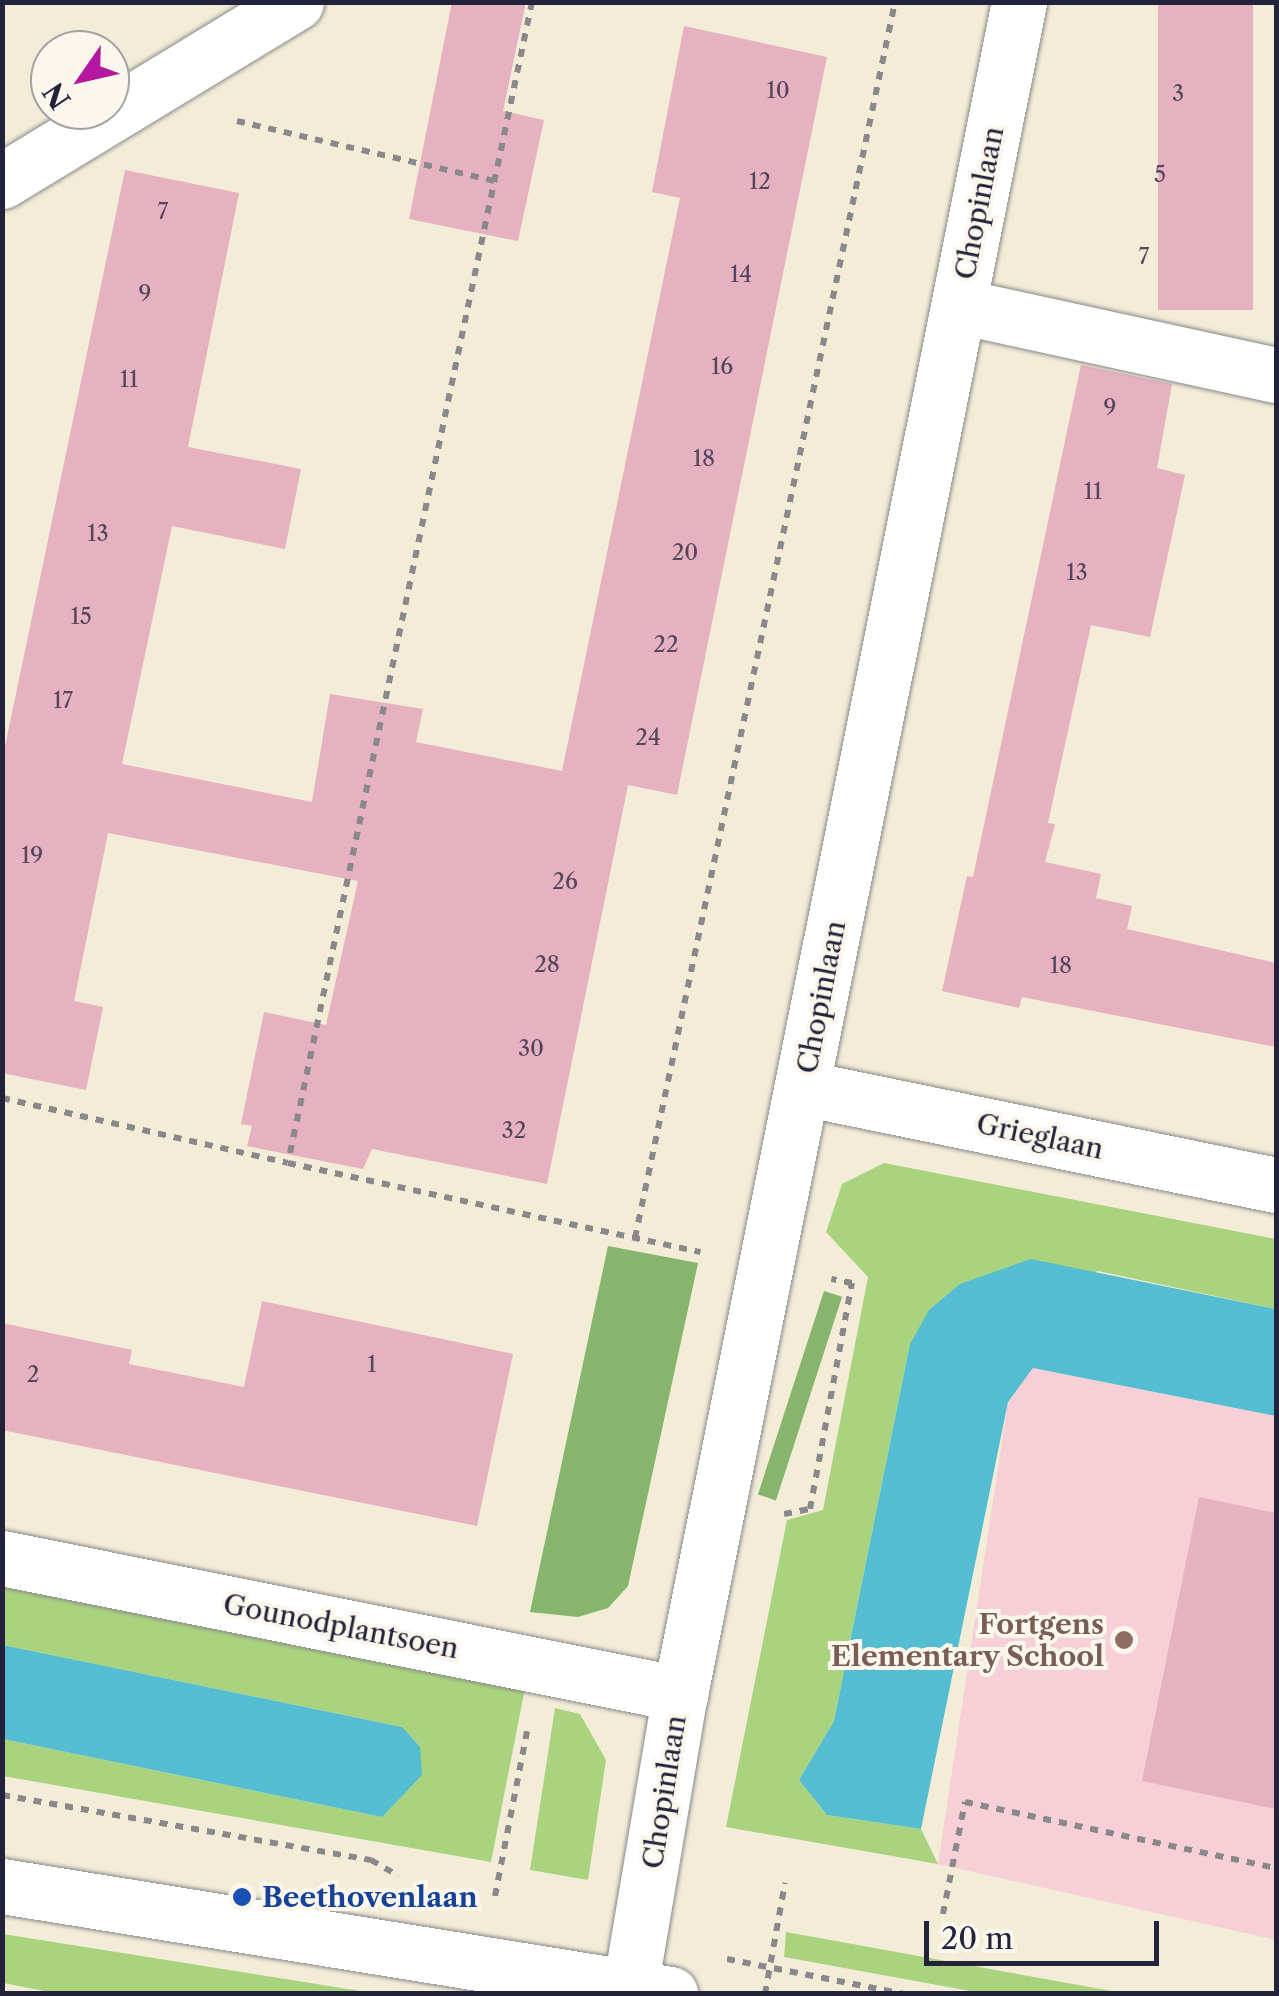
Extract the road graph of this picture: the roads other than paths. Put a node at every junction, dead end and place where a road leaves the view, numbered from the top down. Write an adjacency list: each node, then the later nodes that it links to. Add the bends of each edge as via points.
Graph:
1 (296, 2): 3 (street)
2 (1020, 2): 4 (street, Chopinlaan)
3 (2, 182)
4 (959, 306): 5 (street); 6 (street, Chopinlaan)
5 (1276, 375)
6 (803, 1088): 7 (street, Grieglaan); 9 (street, Chopinlaan)
7 (1276, 1185)
8 (2, 1558): 9 (street, Gounodplantsoen)
9 (680, 1694): 11 (street, Chopinlaan)
10 (2, 1886): 11 (street, via 477,1961)
11 (642, 1978)

